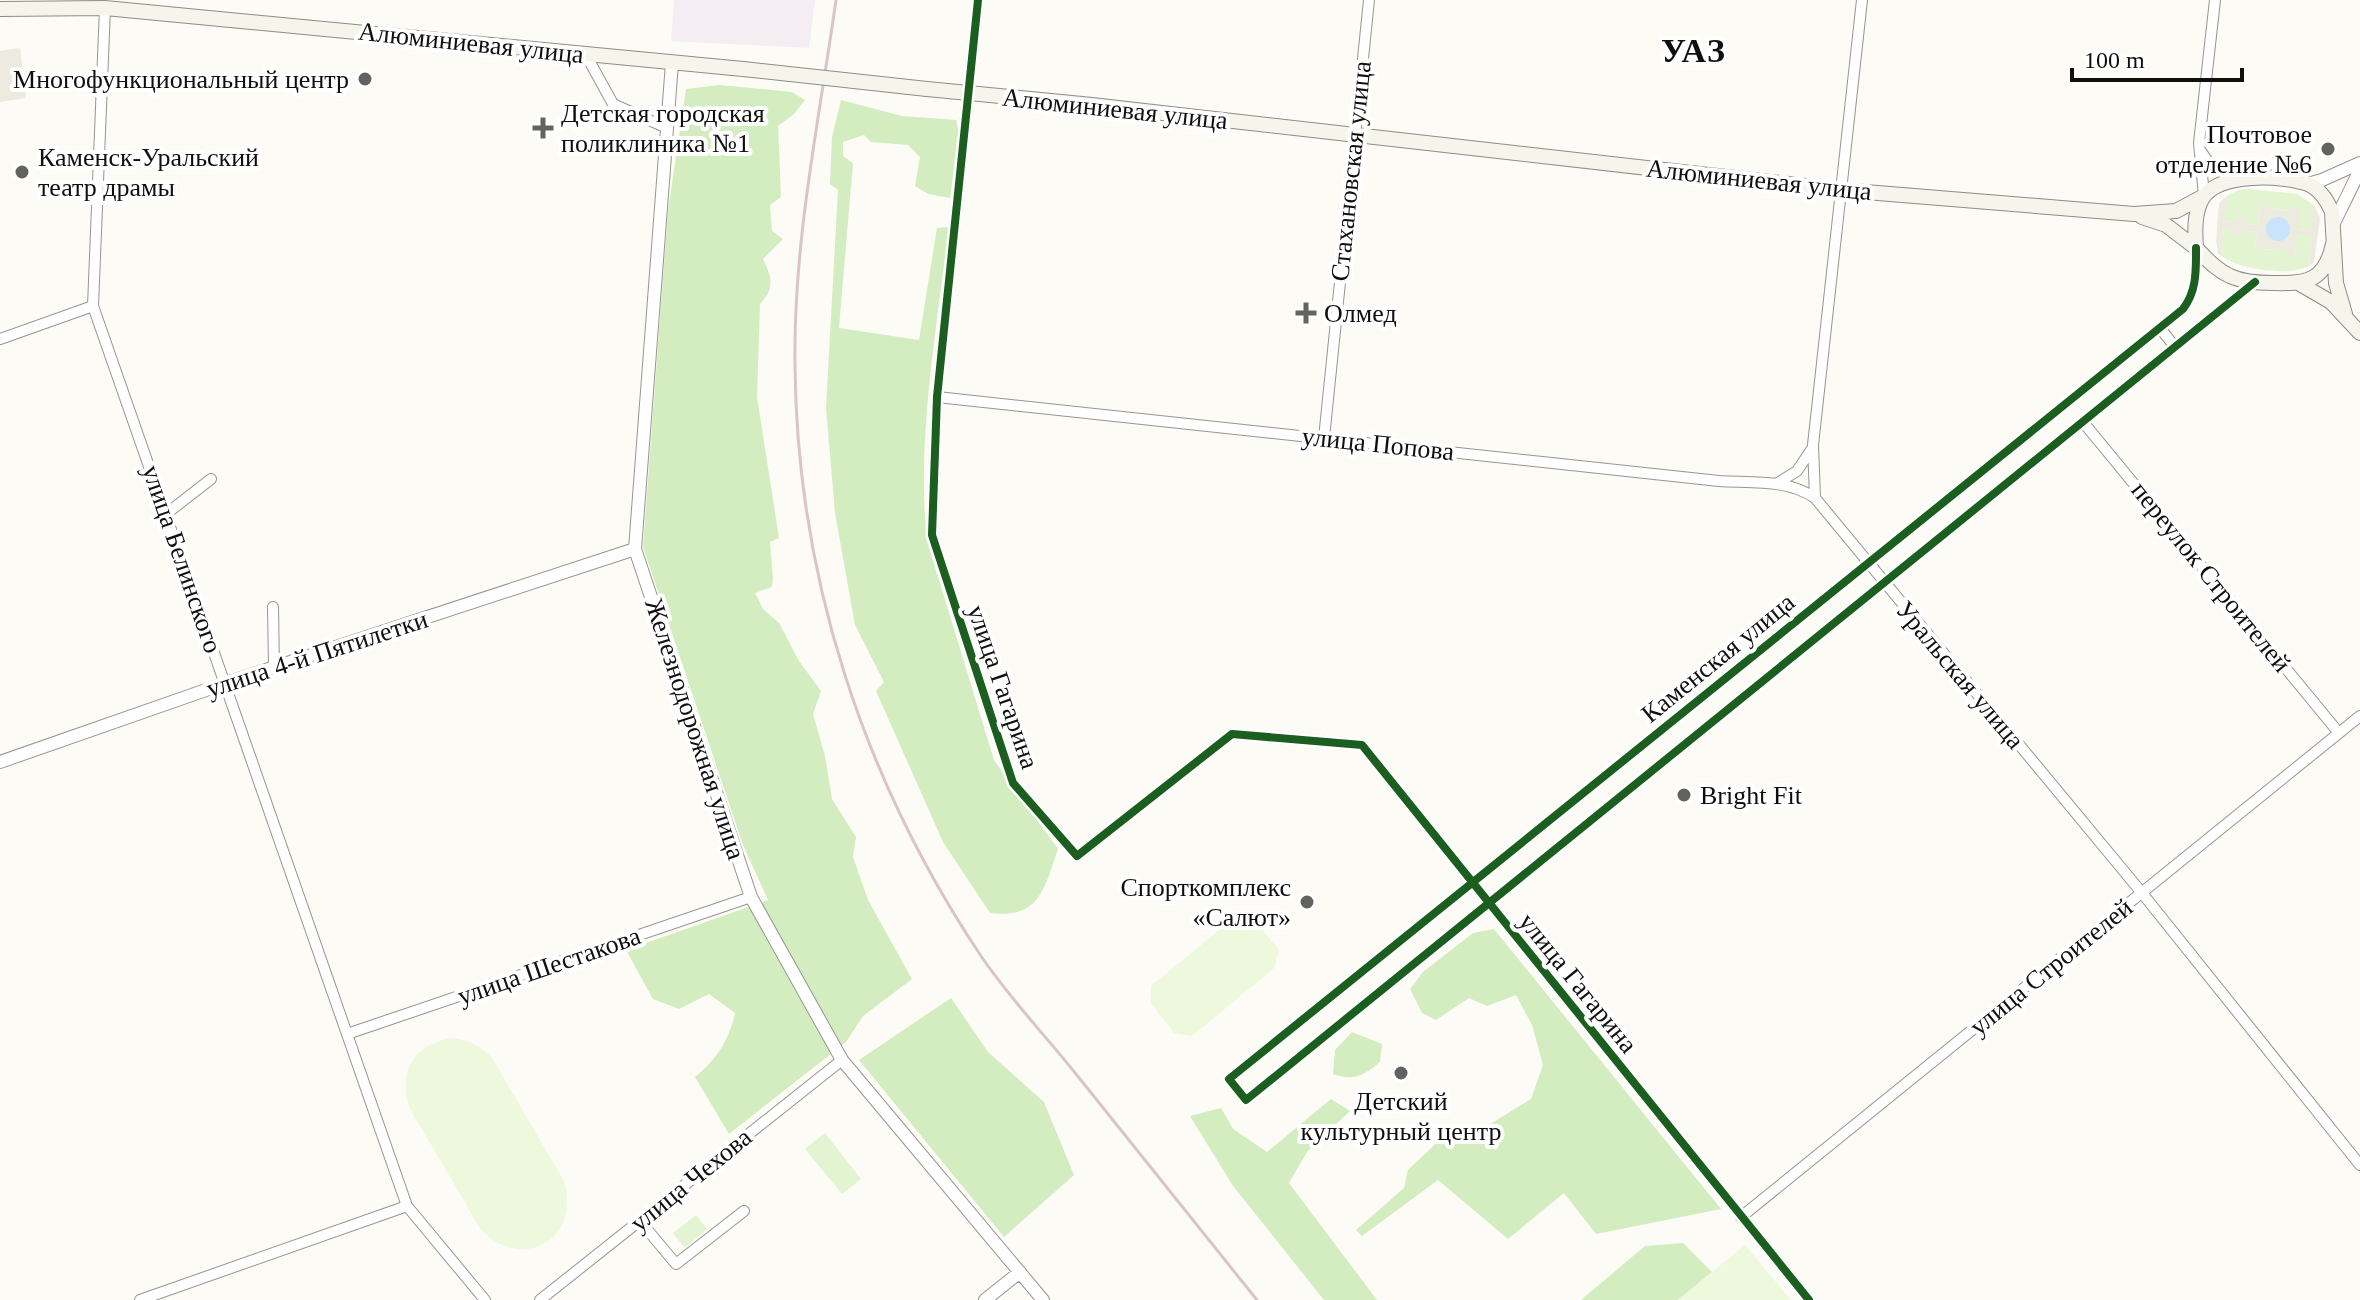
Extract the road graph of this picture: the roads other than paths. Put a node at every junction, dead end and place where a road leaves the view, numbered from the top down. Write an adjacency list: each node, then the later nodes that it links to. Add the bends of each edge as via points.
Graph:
1 (978, 0): 9 (street, улица Гагарина)
2 (1369, 0): 11 (street, Стахановская улица)
3 (1862, 0): 17 (street)
4 (2215, 0): 12 (street)
5 (105, 8): 6 (main road, Алюминиевая улица); 7 (main road, Алюминиевая улица); 25 (street, улица Белинского)
6 (0, 9)
7 (586, 55): 8 (main road, Алюминиевая улица); 10 (street, via 613,104)
8 (672, 63): 9 (main road, Алюминиевая улица, bridge); 10 (street, Железнодорожная улица)
9 (968, 93): 11 (main road, Алюминиевая улица); 31 (street, улица Гагарина)
10 (667, 128): 39 (street, Железнодорожная улица)
11 (1354, 136): 17 (main road, Алюминиевая улица); 33 (street, Стахановская улица)
12 (2199, 148): 15 (street, via 2211,166); 18 (street)
13 (2360, 163): 16 (street)
14 (2360, 170): 20 (street)
15 (2235, 179): 16 (main road); 18 (main road)
16 (2307, 184): 20 (main road, via 2328,202)
17 (1841, 190): 19 (main road, Алюминиевая улица); 34 (street)
18 (2204, 196): 19 (main road, via 2176,211); 22 (main road)
19 (2134, 214): 22 (main road, via 2166,225)
20 (2334, 223): 21 (main road)
21 (2333, 244): 24 (main road, via 2323,270); 26 (main road)
22 (2196, 248): 23 (main road, via 2229,276); 27 (street, Каменская улица, via 2193,294)
23 (2255, 282): 24 (main road); 30 (street, Каменская улица)
24 (2300, 284): 26 (main road)
25 (93, 306): 29 (street); 38 (street, улица Белинского)
26 (2345, 314): 28 (main road)
27 (2160, 328): 30 (street); 40 (street, Каменская улица)
28 (2360, 333)
29 (0, 339)
30 (2175, 347): 32 (street, Каменская улица)
31 (937, 397): 33 (street, улица Попова); 48 (street, улица Гагарина, via 932,535 1013,783 1077,856 1232,734 1362,745)
32 (2083, 422): 41 (street, Каменская улица); 46 (street, переулок Строителей)
33 (1324, 438): 36 (street, улица Попова)
34 (1813, 445): 36 (street, via 1797,471); 37 (street)
35 (211, 479): 38 (street)
36 (1776, 484): 37 (street, улица Попова, via 1801,488)
37 (1815, 498): 40 (street, Уральская улица)
38 (166, 514): 44 (street, улица Белинского)
39 (635, 549): 43 (street, улица 4-й Пятилетки); 50 (street, Железнодорожная улица)
40 (1867, 563): 41 (street, Уральская улица); 48 (street, Каменская улица)
41 (1884, 584): 49 (street, Уральская улица); 51 (street, Каменская улица)
42 (273, 607): 43 (street)
43 (274, 668): 44 (street, улица 4-й Пятилетки)
44 (226, 683): 47 (street, улица 4-й Пятилетки); 52 (street, улица Белинского)
45 (2360, 716): 46 (street, улица Строителей)
46 (2339, 733): 49 (street, улица Строителей)
47 (0, 762)
48 (1472, 883): 51 (street, улица Гагарина); 51 (street, Каменская улица, via 1229,1079 1246,1100)
49 (2142, 893): 54 (street, Уральская улица); 57 (street, улица Строителей)
50 (751, 897): 52 (street, улица Шестакова); 53 (street, Железнодорожная улица)
51 (1489, 905): 57 (street, улица Гагарина)
52 (347, 1034): 55 (street, улица Белинского)
53 (842, 1060): 58 (street, улица Чехова); 59 (street, Железнодорожная улица)
54 (2360, 1165)
55 (407, 1206): 60 (street); 61 (street, улица Белинского)
56 (744, 1211): 58 (street, via 676,1264)
57 (1741, 1217): 65 (street, улица Гагарина)
58 (640, 1221): 62 (street, улица Чехова)
59 (1020, 1272): 63 (street); 64 (street, Железнодорожная улица)
60 (140, 1300)
61 (485, 1300)
62 (540, 1300)
63 (985, 1300)
64 (1043, 1300)
65 (1809, 1300)

